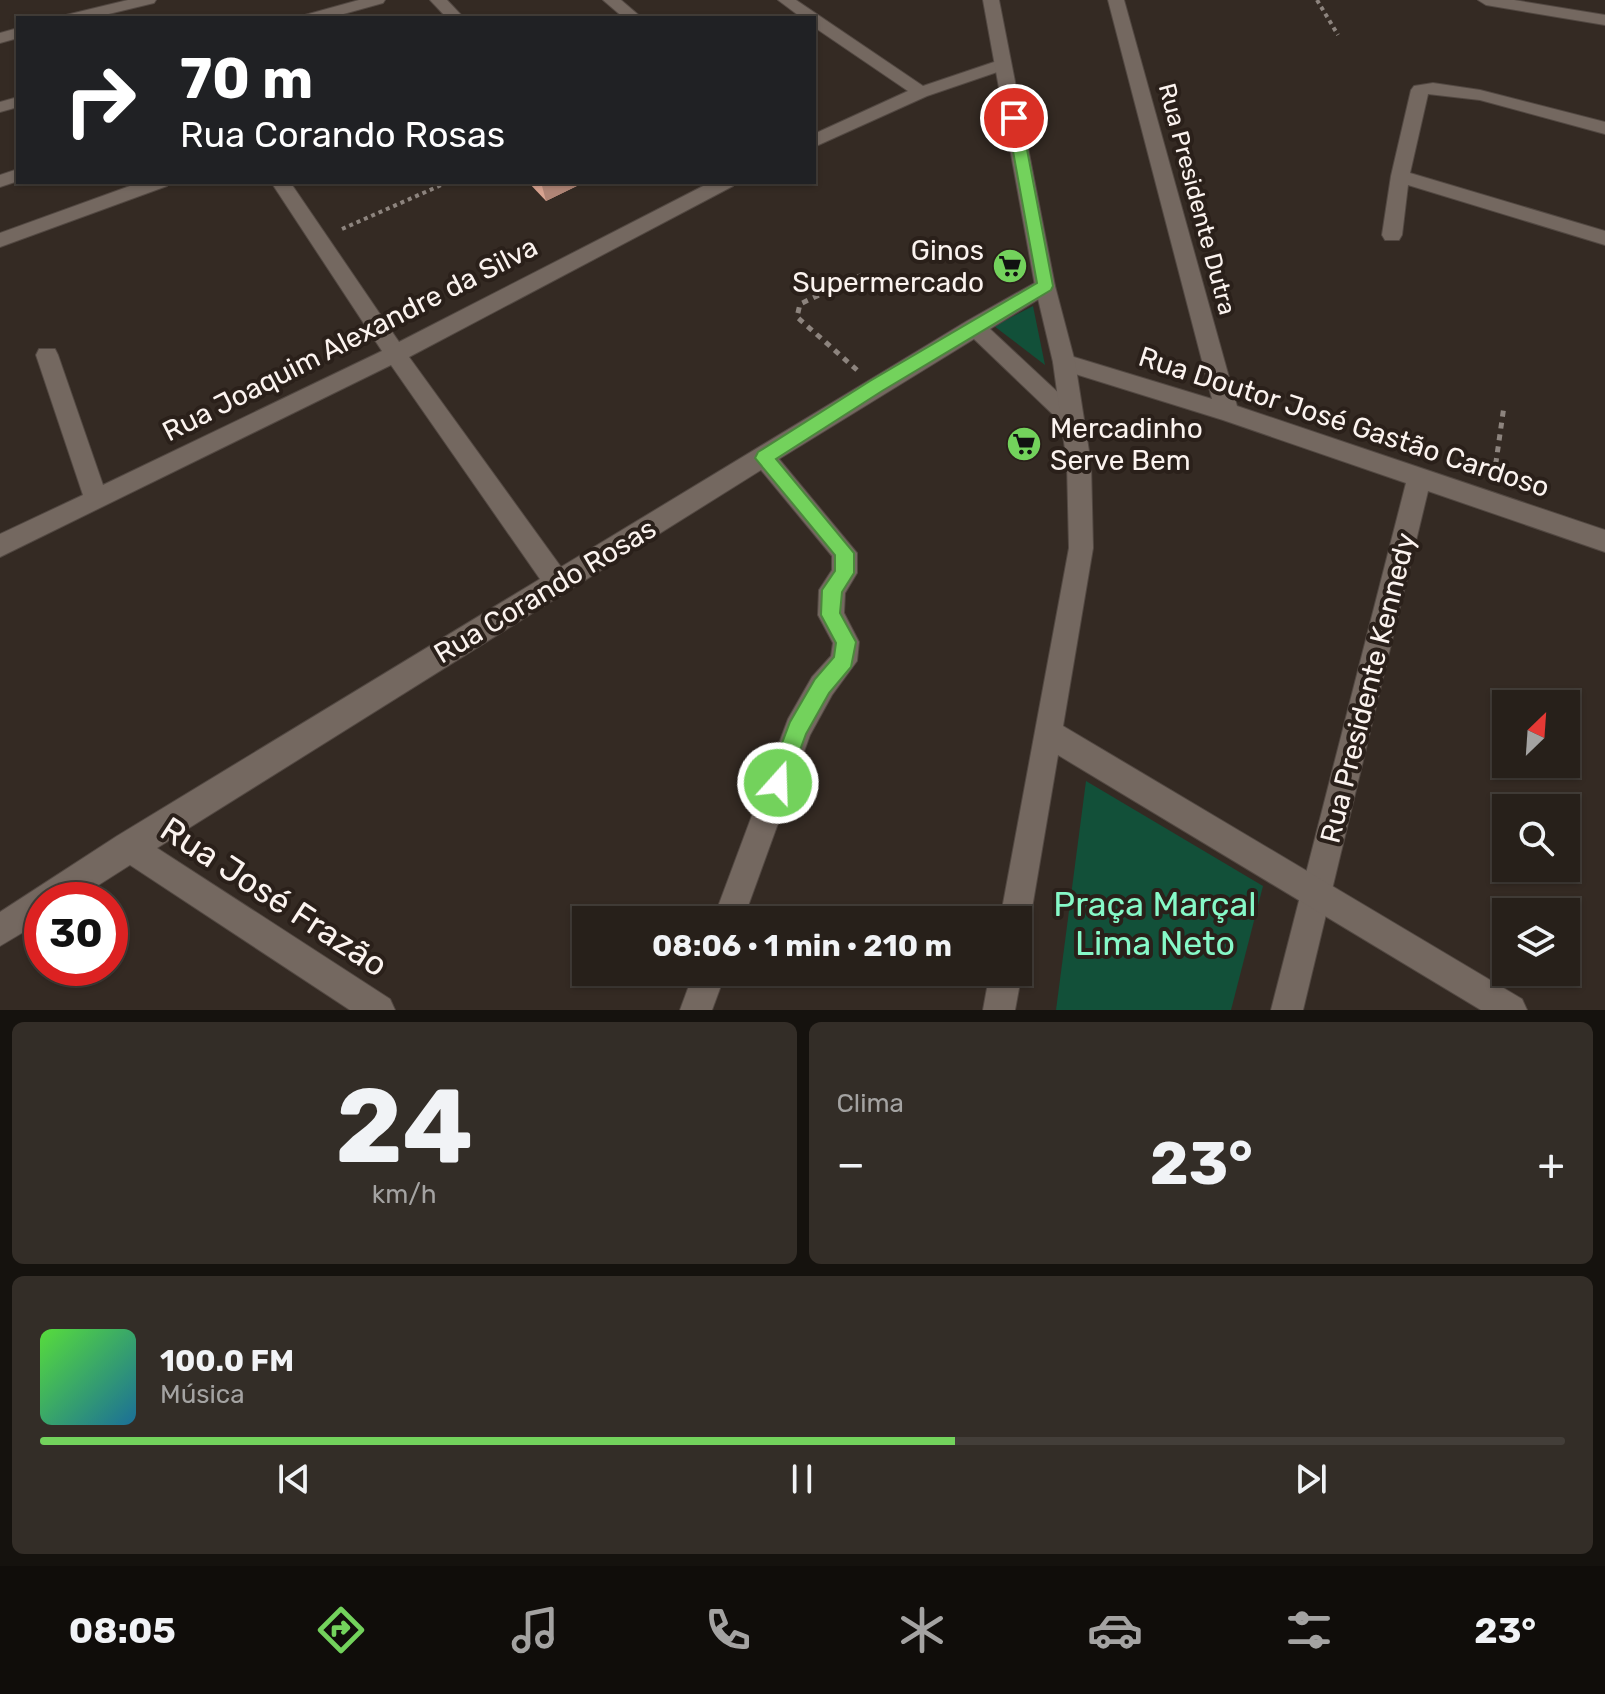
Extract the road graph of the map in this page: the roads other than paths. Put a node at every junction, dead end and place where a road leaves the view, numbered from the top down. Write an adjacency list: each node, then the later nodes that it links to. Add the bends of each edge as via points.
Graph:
1 (148, 0): 9 (street)
2 (377, 0): 10 (street)
3 (438, 0): 11 (street)
4 (611, 0): 12 (street)
5 (786, 0): 13 (street)
6 (991, 0): 16 (street)
7 (1116, 0): 32 (street, Rua Presidente Dutra)
8 (1486, 0): 14 (street)
9 (80, 16)
10 (318, 16)
11 (454, 16)
12 (631, 16)
13 (809, 16)
14 (1605, 20)
15 (816, 21): 17 (street)
16 (1003, 64): 17 (street); 27 (street)
17 (921, 92): 19 (street)
18 (1605, 128): 20 (street, via 1429,85 1420,90)
19 (816, 140)
20 (1400, 176): 24 (street); 25 (street)
21 (154, 184): 26 (street)
22 (281, 184): 29 (street)
23 (722, 184): 29 (street, Rua Joaquim Alexandre da Silva)
24 (1392, 235)
25 (1605, 238)
26 (0, 240)
27 (1045, 286): 28 (street, Rua Corando Rosas); 31 (street)
28 (974, 327): 33 (street); 34 (street, Rua Corando Rosas)
29 (395, 354): 36 (street, Rua Joaquim Alexandre da Silva); 39 (street)
30 (47, 355): 36 (street)
31 (1064, 362): 32 (street, Rua Doutor José Gastão Cardoso); 33 (street)
32 (1227, 412): 35 (street, Rua Doutor José Gastão Cardoso)
33 (1072, 419): 40 (street, via 1081,548)
34 (764, 458): 39 (street, Rua Corando Rosas); 44 (street, via 845,553 844,573 832,590 831,615 846,642 844,661 822,686 798,729)
35 (1419, 479): 37 (street, Rua Doutor José Gastão Cardoso); 43 (street, Rua Presidente Kennedy)
36 (96, 499): 38 (street, Rua Joaquim Alexandre da Silva)
37 (1605, 541)
38 (0, 546)
39 (557, 582): 41 (street, Rua Corando Rosas)
40 (1047, 732): 43 (street); 45 (street)
41 (128, 847): 42 (street, Rua Corando Rosas); 50 (street, Rua José Frazão)
42 (75, 882)
43 (1318, 897): 53 (street, Rua Presidente Kennedy); 54 (street)
44 (733, 906)
45 (1017, 906)
46 (24, 915): 47 (street, Rua Corando Rosas)
47 (0, 930)
48 (705, 986): 51 (street)
49 (1003, 986): 52 (street)
50 (379, 1010)
51 (696, 1010)
52 (999, 1010)
53 (1287, 1010)
54 (1511, 1010)

